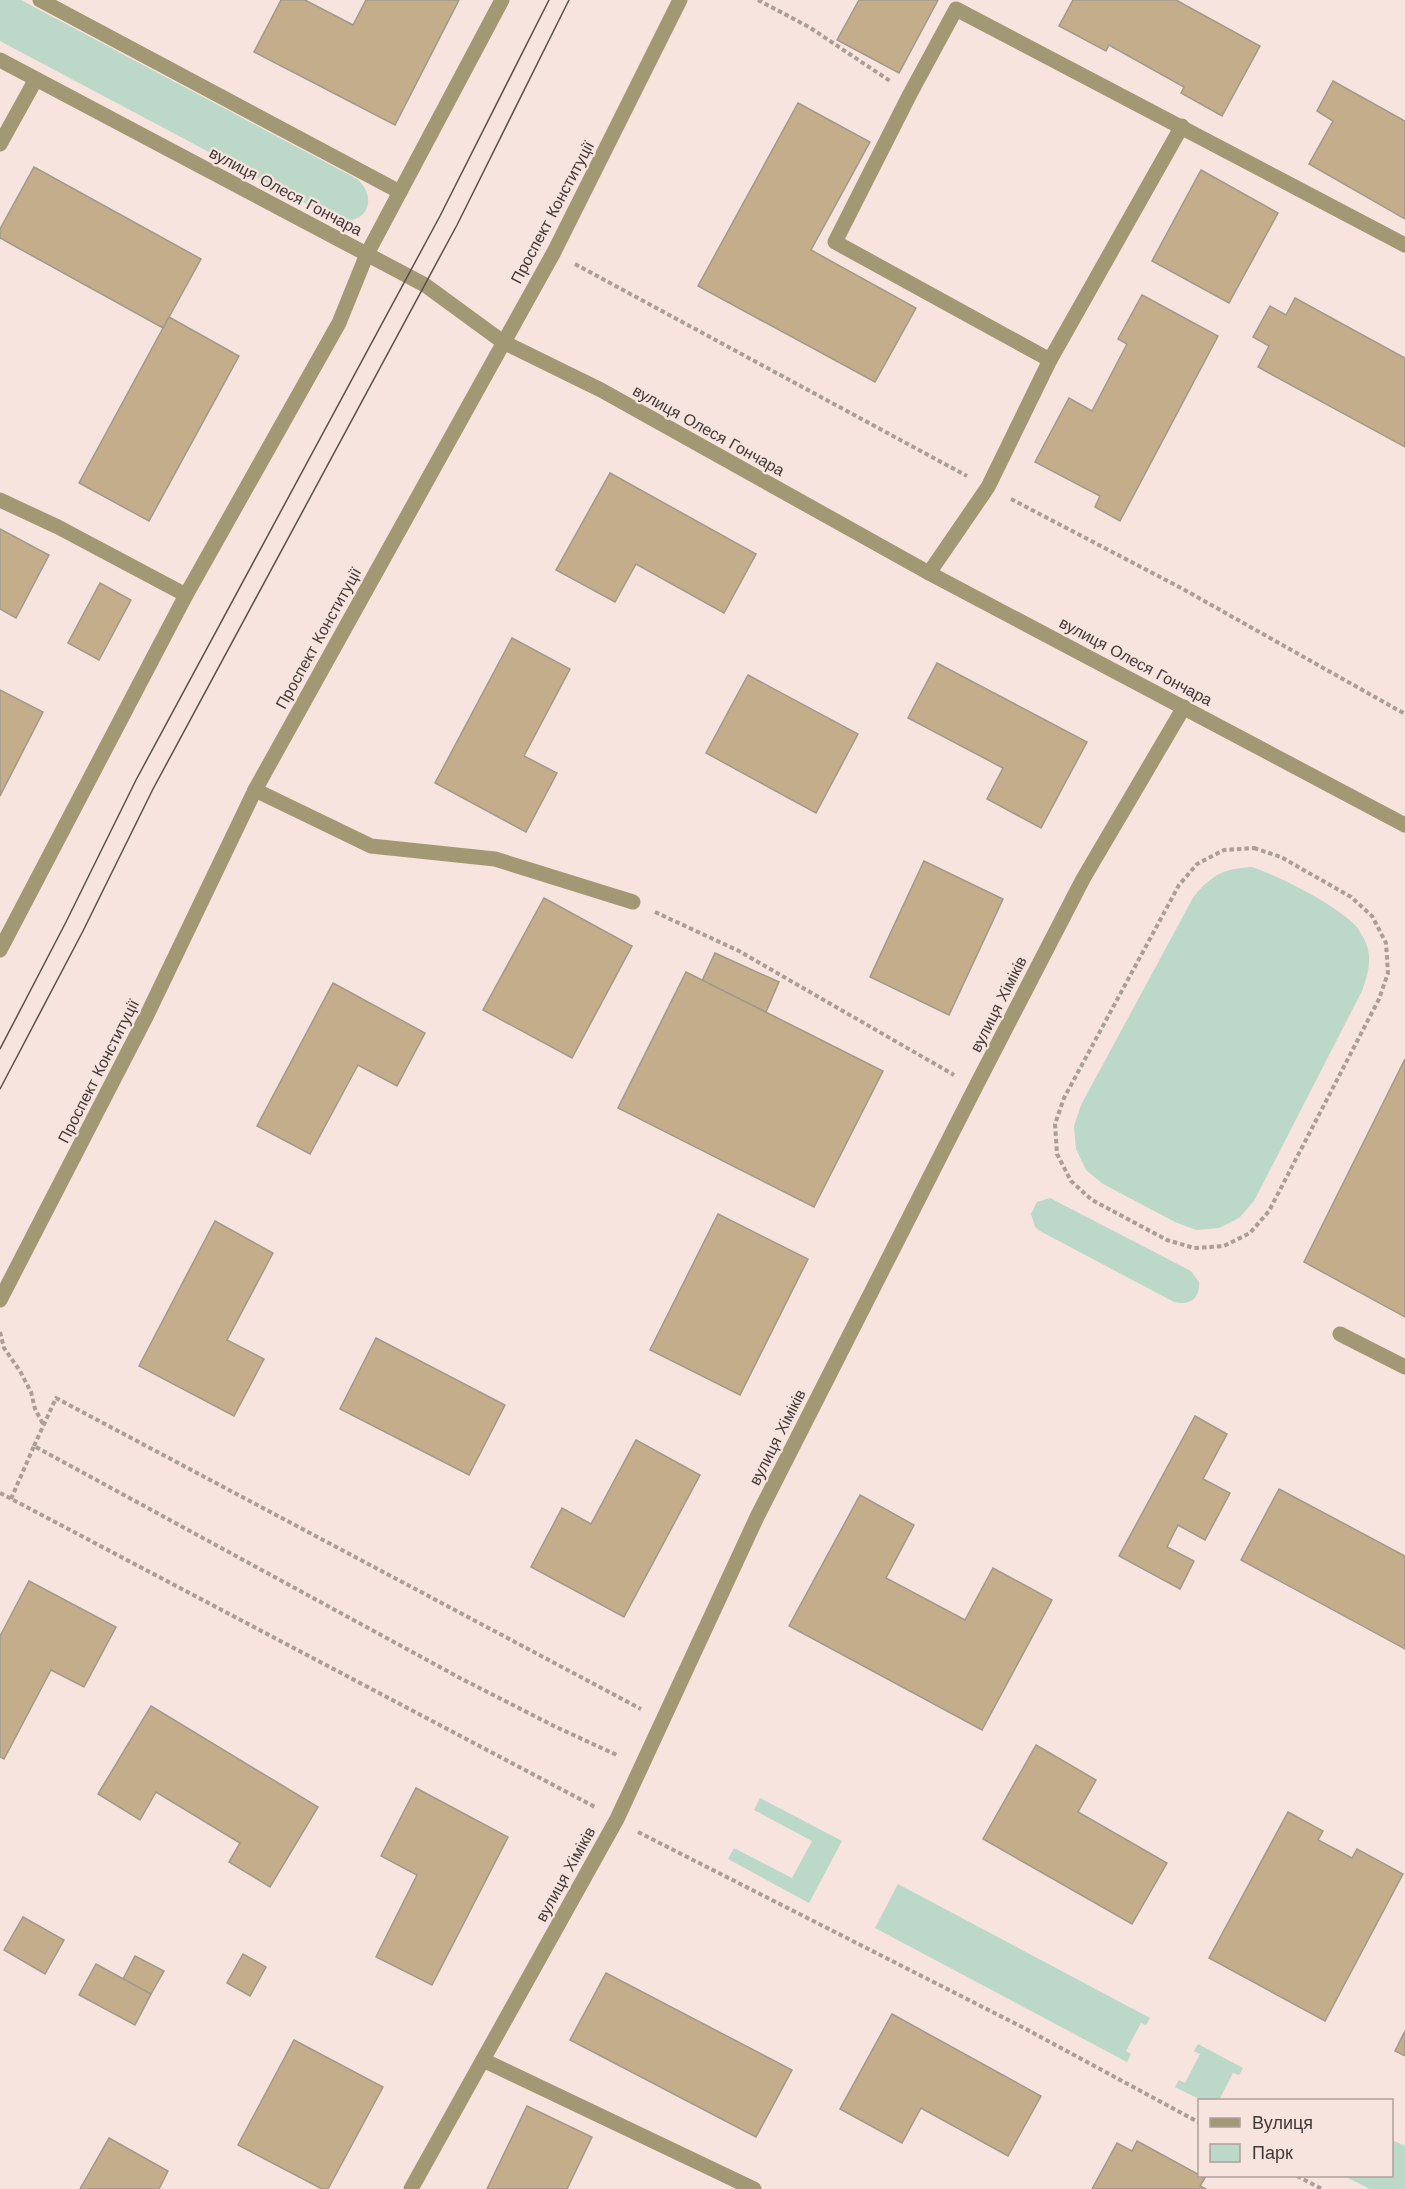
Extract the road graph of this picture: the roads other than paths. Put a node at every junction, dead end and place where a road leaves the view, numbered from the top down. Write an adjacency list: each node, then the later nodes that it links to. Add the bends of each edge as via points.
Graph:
1 (40, 0): 8 (street)
2 (502, 0): 8 (street)
3 (680, 0): 11 (street, Проспект Конституції, via 554,252)
4 (0, 60): 5 (street, вулиця Олеся Гончара)
5 (36, 79): 7 (street); 10 (street, вулиця Олеся Гончара)
6 (1182, 126): 9 (street); 12 (street); 12 (street, via 956,9 836,242)
7 (0, 144)
8 (400, 192): 10 (street)
9 (1405, 245)
10 (367, 254): 11 (street, вулиця Олеся Гончара, via 425,285); 15 (street, via 339,323)
11 (503, 342): 14 (street, вулиця Олеся Гончара, via 601,390); 17 (street, Проспект Конституції)
12 (1050, 360): 14 (street, via 988,487)
13 (0, 500): 15 (street)
14 (929, 573): 16 (street, вулиця Олеся Гончара)
15 (186, 596): 20 (street)
16 (1184, 706): 18 (street, вулиця Олеся Гончара); 24 (street, вулиця Хіміків, via 1083,879 757,1517 617,1819)
17 (255, 790): 19 (street, via 371,846 495,859); 21 (street, Проспект Конституції, via 147,1015)
18 (1405, 825)
19 (633, 902)
20 (0, 950)
21 (0, 1300)
22 (1340, 1334): 23 (street)
23 (1405, 1367)
24 (483, 2060): 25 (street, вулиця Хіміків); 26 (street)
25 (411, 2189)
26 (754, 2189)

